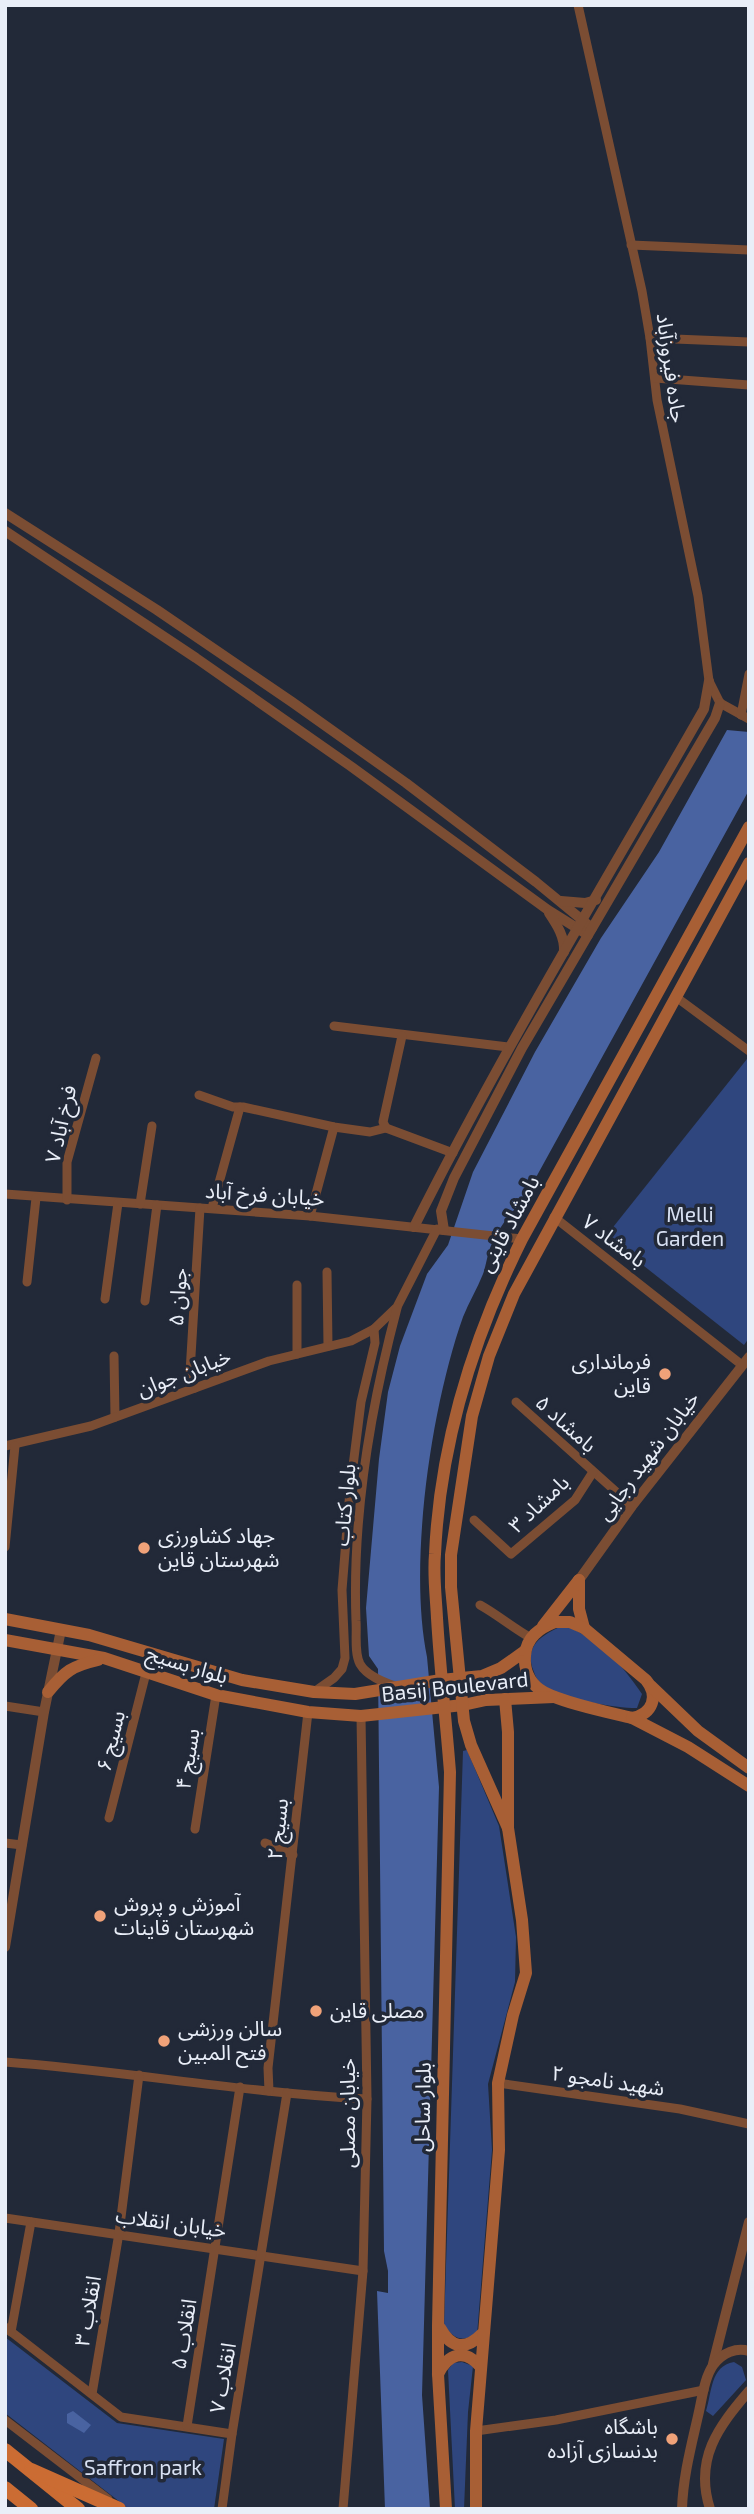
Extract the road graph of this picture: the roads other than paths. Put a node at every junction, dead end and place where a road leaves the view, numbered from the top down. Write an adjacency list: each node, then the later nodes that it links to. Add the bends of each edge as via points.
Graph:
1 (578, 5): 2 (street, جاده فیروزآباد)
2 (631, 245): 3 (street); 4 (street, جاده فیروزآباد)
3 (749, 250)
4 (650, 338): 5 (street); 6 (street, جاده فیروزآباد)
5 (749, 342)
6 (655, 378): 7 (street); 11 (street, جاده فیروزآباد, via 698,596)
7 (749, 385)
8 (5, 513): 16 (street, via 292,702)
9 (5, 531): 19 (street, via 196,658)
10 (749, 674): 13 (street)
11 (709, 681): 12 (street, جاده فیروزآباد); 17 (street, via 704,709)
12 (720, 703): 13 (street); 21 (street, via 715,719)
13 (745, 717)
14 (749, 827): 18 (main road, بامشاد قاینی)
15 (749, 863): 20 (main road, بامشاد قاینی)
16 (558, 900): 17 (street); 21 (street)
17 (596, 900): 21 (street)
18 (708, 903): 20 (main road); 47 (main road, بامشاد قاینی)
19 (548, 910): 21 (street); 22 (street, via 565,943)
20 (723, 910): 23 (main road, بامشاد قاینی)
21 (586, 929): 22 (street); 46 (street, via 454,1178 441,1211)
22 (564, 953): 26 (street)
23 (676, 997): 27 (street); 44 (main road, بامشاد قاینی)
24 (334, 1026): 25 (street)
25 (402, 1036): 26 (street); 33 (street, via 383,1122)
26 (508, 1047): 34 (street)
27 (749, 1051)
28 (96, 1058): 37 (street, فرخ آباد ۷, via 67,1162)
29 (199, 1096): 30 (street)
30 (240, 1107): 32 (street); 42 (street)
31 (152, 1126): 39 (street)
32 (334, 1127): 33 (street, via 370,1132); 43 (street)
33 (386, 1128): 34 (street)
34 (453, 1153): 45 (street)
35 (5, 1194): 36 (street, خیابان فرخ آباد)
36 (36, 1198): 37 (street, خیابان فرخ آباد); 49 (street)
37 (66, 1200): 38 (street, خیابان فرخ آباد)
38 (118, 1203): 39 (street, خیابان فرخ آباد); 51 (street)
39 (140, 1204): 40 (street, خیابان فرخ آباد)
40 (157, 1205): 41 (street, خیابان فرخ آباد); 52 (street)
41 (200, 1208): 42 (street, خیابان فرخ آباد); 59 (street, جوان ۵, via 190,1372)
42 (212, 1208): 43 (street, خیابان فرخ آباد)
43 (310, 1216): 45 (street, خیابان فرخ آباد)
44 (554, 1217): 58 (street, بامشاد ۷); 70 (main road, بامشاد قاینی, via 514,1294 482,1380 461,1481)
45 (414, 1227): 46 (street, خیابان فرخ آباد)
46 (441, 1230): 47 (street, خیابان فرخ آباد); 53 (street)
47 (522, 1239): 69 (main road, بامشاد قاینی, via 495,1292 457,1410 442,1493)
48 (327, 1272): 55 (street)
49 (27, 1282)
50 (297, 1285): 56 (street)
51 (104, 1299)
52 (145, 1301)
53 (397, 1307): 54 (street); 80 (street, بلوار کتاب, via 373,1409 363,1478 356,1578)
54 (374, 1329): 55 (street, خیابان جوان); 79 (street, بلوار کتاب, via 350,1490 342,1590)
55 (328, 1346): 56 (street, خیابان جوان)
56 (297, 1354): 59 (street, خیابان جوان)
57 (114, 1356): 61 (street)
58 (746, 1361): 64 (street, خیابان شهید رجایی)
59 (195, 1388): 61 (street, خیابان جوان)
60 (516, 1402): 63 (street, بامشاد ۵)
61 (115, 1417): 62 (street, خیابان جوان)
62 (10, 1446): 66 (street)
63 (593, 1472): 64 (street, بامشاد ۵); 65 (street, بامشاد ۳, via 575,1500 512,1554)
64 (632, 1506): 68 (street, خیابان شهید رجایی)
65 (474, 1520)
66 (7, 1531): 67 (street)
67 (5, 1547)
68 (579, 1580): 73 (main road); 74 (main road)
69 (435, 1587): 70 (main road); 85 (main road, بامشاد قاینی)
70 (451, 1587): 84 (main road, بامشاد قاینی)
71 (480, 1605): 76 (street)
72 (5, 1619): 75 (main road, Basij Boulevard)
73 (542, 1627): 74 (main road, via 570,1622); 76 (main road)
74 (584, 1628): 86 (main road)
75 (61, 1630): 78 (street); 89 (main road, Basij Boulevard, via 224,1676)
76 (531, 1638): 81 (main road)
77 (5, 1640): 78 (main road, بلوار بسیج)
78 (57, 1649): 82 (main road, بلوار بسیج); 88 (street)
79 (345, 1650): 80 (street, via 350,1654); 89 (street, بلوار کتاب, via 342,1669)
80 (358, 1651): 87 (street, بلوار کتاب, via 359,1662 369,1674)
81 (525, 1651): 84 (main road, Basij Boulevard, via 482,1676); 91 (main road, via 530,1680)
82 (104, 1658): 83 (main road, بلوار بسیج); 88 (main road, via 75,1665)
83 (146, 1673): 90 (main road, بلوار بسیج); 102 (street, بسیج ۶)
84 (460, 1678): 85 (main road, Basij Boulevard); 93 (main road, بامشاد قاینی)
85 (441, 1680): 87 (main road); 95 (main road, بلوار ساحل)
86 (651, 1686): 99 (main road, via 654,1695 648,1711); 100 (main road, via 698,1731)
87 (397, 1687): 89 (main road, Basij Boulevard, via 355,1695)
88 (48, 1692): 96 (street)
89 (314, 1692)
90 (216, 1695): 97 (main road, بلوار بسیج); 104 (street, بسیج ۴)
91 (554, 1697): 92 (main road, Basij Boulevard); 99 (main road)
92 (505, 1699): 93 (main road, Basij Boulevard); 103 (main road)
93 (463, 1705): 95 (main road, Basij Boulevard); 103 (main road, via 471,1745)
94 (5, 1706): 96 (street)
95 (445, 1706): 98 (main road, Basij Boulevard); 125 (main road, بلوار ساحل, via 450,1772)
96 (44, 1712): 107 (street)
97 (307, 1712): 98 (main road, بلوار بسیج); 108 (street, بسیج ۲)
98 (360, 1716): 116 (street, خیابان مصلی)
99 (632, 1718): 101 (main road)
100 (749, 1768)
101 (749, 1786)
102 (109, 1818)
103 (508, 1828): 112 (main road, via 526,1973)
104 (195, 1829)
105 (5, 1843): 107 (street)
106 (265, 1843): 108 (street)
107 (22, 1844): 109 (street)
108 (293, 1855): 114 (street, بسیج ۲)
109 (5, 1947)
110 (5, 2062): 111 (street)
111 (139, 2075): 113 (street); 121 (street, انقلاب ۳)
112 (498, 2083): 117 (street, شهید نامجو ۲, via 680,2109); 127 (main road, via 499,2150)
113 (240, 2087): 114 (street); 122 (street, انقلاب ۵)
114 (269, 2091): 115 (street)
115 (287, 2093): 116 (street); 123 (street, انقلاب ۷)
116 (367, 2099): 124 (street, خیابان مصلی)
117 (749, 2124)
118 (5, 2218): 119 (street, خیابان انقلاب)
119 (31, 2222): 121 (street, خیابان انقلاب); 126 (street)
120 (749, 2222): 129 (street)
121 (119, 2233): 122 (street, خیابان انقلاب); 134 (street, انقلاب ۳)
122 (215, 2248): 123 (street, خیابان انقلاب); 136 (street, انقلاب ۵)
123 (262, 2254): 124 (street, خیابان انقلاب); 138 (street, انقلاب ۷)
124 (363, 2270): 146 (street, خیابان مصلی)
125 (438, 2325): 127 (main road, via 453,2344 468,2344); 131 (main road, بلوار ساحل)
126 (8, 2329): 134 (street)
127 (482, 2334): 130 (main road)
128 (749, 2351): 129 (street, via 732,2351)
129 (713, 2364): 132 (street)
130 (480, 2366): 131 (main road, via 464,2355 453,2357); 137 (main road)
131 (438, 2374): 147 (main road, بلوار ساحل)
132 (704, 2390): 137 (street); 149 (street, via 683,2482)
133 (749, 2391): 150 (street, via 724,2421 709,2449 705,2479)
134 (92, 2394): 136 (street, via 121,2417)
135 (5, 2420): 144 (street)
136 (187, 2426): 138 (street)
137 (476, 2431): 148 (main road)
138 (232, 2434): 145 (street, انقلاب ۷)
139 (5, 2449): 140 (main road)
140 (32, 2470): 143 (main road); 144 (main road)
141 (5, 2488): 142 (main road)
142 (31, 2509)
143 (78, 2509)
144 (120, 2509)
145 (222, 2509)
146 (343, 2509)
147 (446, 2509)
148 (475, 2509)
149 (682, 2509)
150 (710, 2509)

